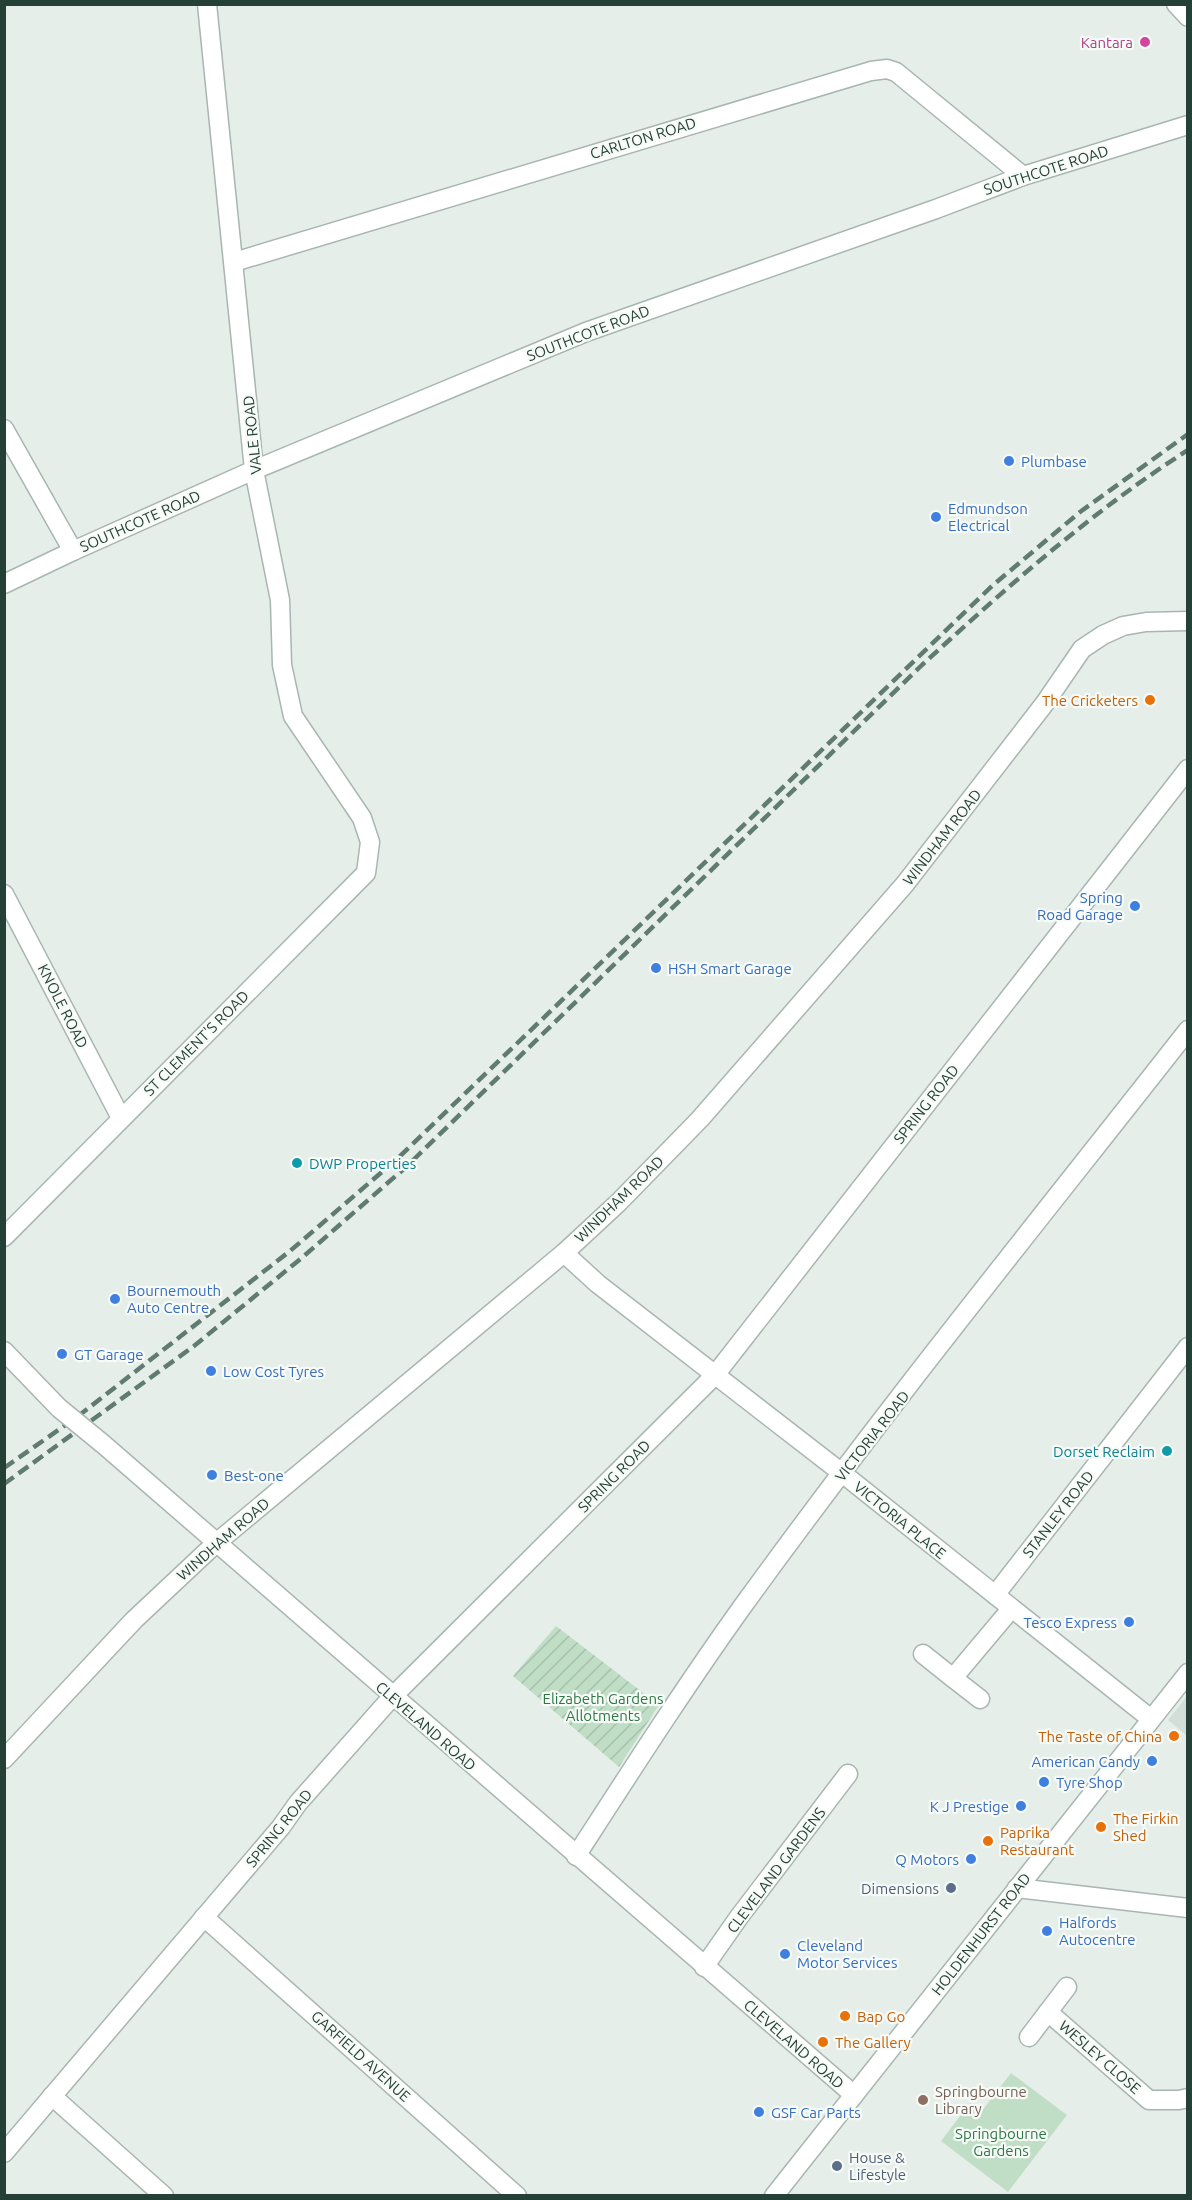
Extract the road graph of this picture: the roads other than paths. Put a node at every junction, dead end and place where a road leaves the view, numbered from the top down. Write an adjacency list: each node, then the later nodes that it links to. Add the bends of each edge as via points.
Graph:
1 (207, 4): 6 (street, VALE ROAD)
2 (1176, 4): 3 (street)
3 (1188, 17)
4 (1188, 124): 5 (street, SOUTHCOTE ROAD)
5 (1023, 176): 6 (street, CARLTON ROAD, via 896,72 887,69); 8 (street, SOUTHCOTE ROAD, via 586,332)
6 (234, 262): 8 (street, VALE ROAD)
7 (4, 429): 9 (street)
8 (254, 471): 9 (street, SOUTHCOTE ROAD); 13 (street, VALE ROAD, via 280,600 282,665 293,716 362,818)
9 (73, 551): 10 (street, SOUTHCOTE ROAD)
10 (4, 584)
11 (1188, 621): 18 (street, WINDHAM ROAD, via 1123,626 1082,649 1045,704 905,884 700,1119)
12 (1188, 769): 21 (street, SPRING ROAD)
13 (370, 842): 16 (street, ST CLEMENT'S ROAD, via 366,873)
14 (4, 894): 16 (street, KNOLE ROAD)
15 (1188, 1030): 22 (street, VICTORIA ROAD)
16 (121, 1118): 17 (street, ST CLEMENT'S ROAD)
17 (4, 1237)
18 (564, 1253): 21 (street, VICTORIA PLACE); 23 (street, WINDHAM ROAD)
19 (1188, 1347): 24 (street, STANLEY ROAD)
20 (4, 1352): 23 (street, CLEVELAND ROAD, bridge, via 59,1408)
21 (715, 1375): 22 (street, VICTORIA PLACE); 29 (street, SPRING ROAD)
22 (842, 1473): 24 (street, VICTORIA PLACE); 34 (street, VICTORIA ROAD, via 744,1605)
23 (215, 1544): 29 (street, CLEVELAND ROAD); 32 (street, WINDHAM ROAD, via 134,1620)
24 (995, 1595): 25 (street, VICTORIA PLACE)
25 (1011, 1609): 28 (street); 31 (street, VICTORIA PLACE)
26 (923, 1654): 28 (street)
27 (1188, 1673): 31 (street, HOLDENHURST ROAD)
28 (953, 1678): 30 (street)
29 (392, 1697): 34 (street, CLEVELAND ROAD); 37 (street, SPRING ROAD)
30 (980, 1699)
31 (1151, 1719): 35 (street, HOLDENHURST ROAD)
32 (4, 1759)
33 (848, 1774): 38 (street, CLEVELAND GARDENS)
34 (576, 1856): 38 (street, CLEVELAND ROAD)
35 (1017, 1888): 36 (street); 42 (street, HOLDENHURST ROAD)
36 (1188, 1908)
37 (204, 1917): 43 (street, SPRING ROAD); 47 (street, GARFIELD AVENUE)
38 (704, 1967): 42 (street, CLEVELAND ROAD)
39 (1067, 1988): 40 (street, WESLEY CLOSE)
40 (1048, 2012): 41 (street, WESLEY CLOSE); 44 (street, WESLEY CLOSE, via 1149,2100)
41 (1029, 2037)
42 (854, 2095): 48 (street, HOLDENHURST ROAD)
43 (52, 2096): 45 (street, SPRING ROAD); 46 (street)
44 (1188, 2098)
45 (4, 2153)
46 (164, 2196)
47 (517, 2196)
48 (774, 2196)

